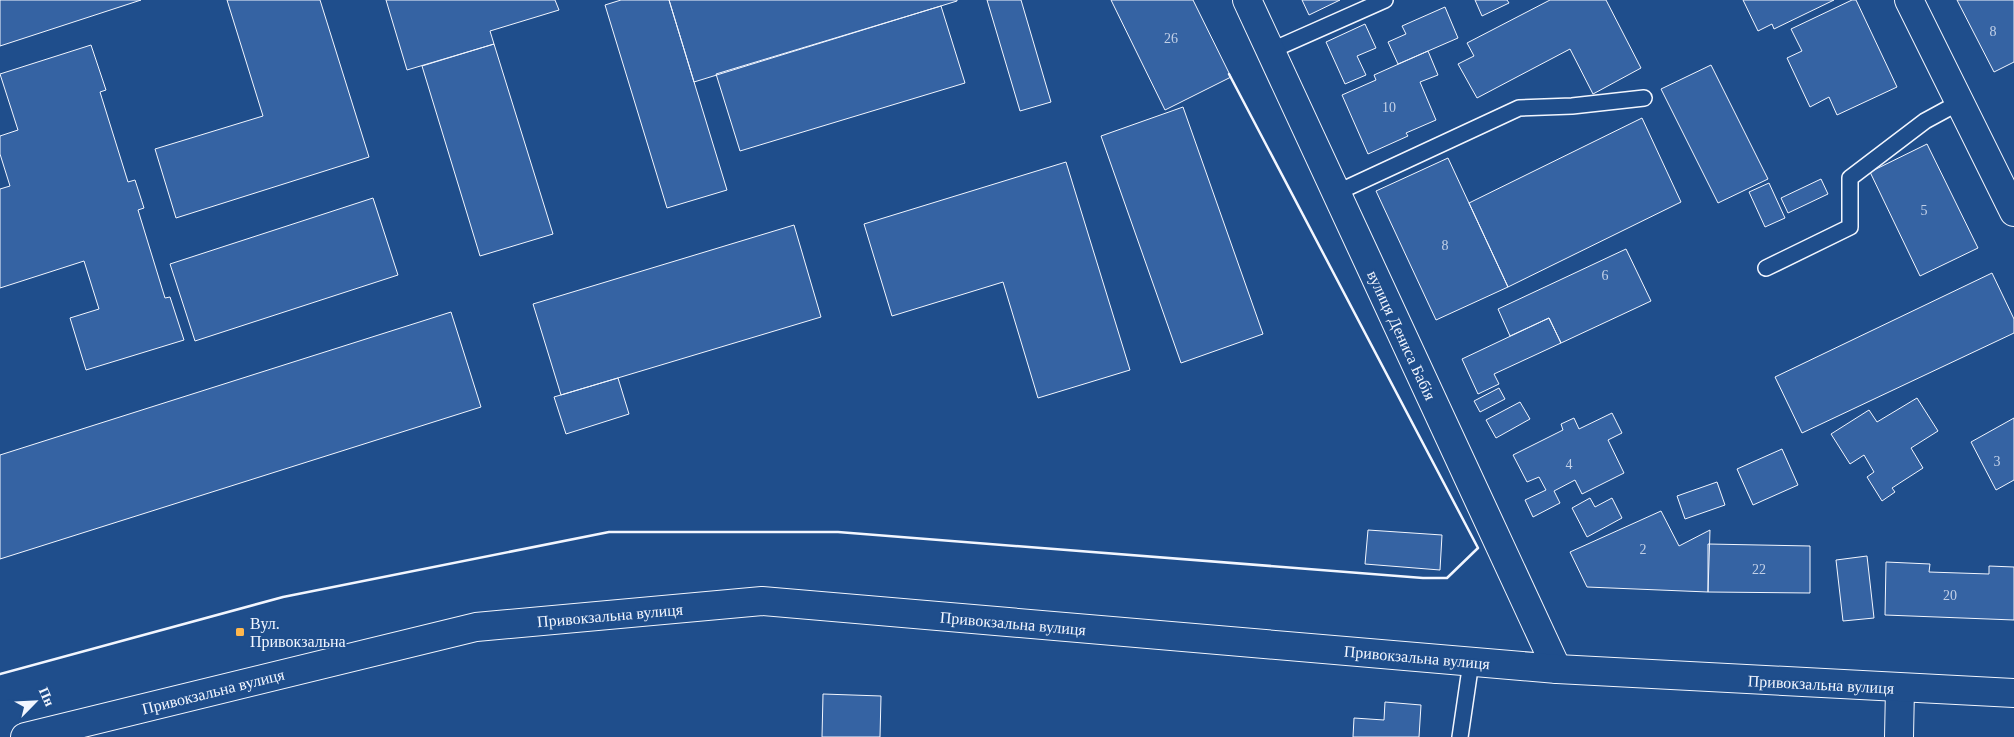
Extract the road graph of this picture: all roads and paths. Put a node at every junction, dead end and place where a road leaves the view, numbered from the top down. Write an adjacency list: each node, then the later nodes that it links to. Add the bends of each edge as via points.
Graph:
1 (1247, 0): 4 (main road, вулиця Дениса Бабія)
2 (1385, 0): 4 (lane)
3 (1909, 0): 6 (main road)
4 (1270, 51): 7 (main road, вулиця Дениса Бабія)
5 (1644, 98): 7 (lane, via 1519,108)
6 (1960, 102): 8 (main road); 9 (lane, via 1925,121 1850,178 1850,227)
7 (1336, 194): 11 (main road, вулиця Дениса Бабія)
8 (2014, 212)
9 (1766, 268)
10 (1471, 662): 11 (main road, Привокзальна вулиця); 14 (main road, Привокзальна вулиця, via 762,601 476,627); 15 (lane)
11 (1557, 669): 12 (main road, Привокзальна вулиця)
12 (1900, 688): 13 (main road, Привокзальна вулиця); 16 (main road)
13 (2014, 693)
14 (25, 737)
15 (1460, 737)
16 (1899, 737)

